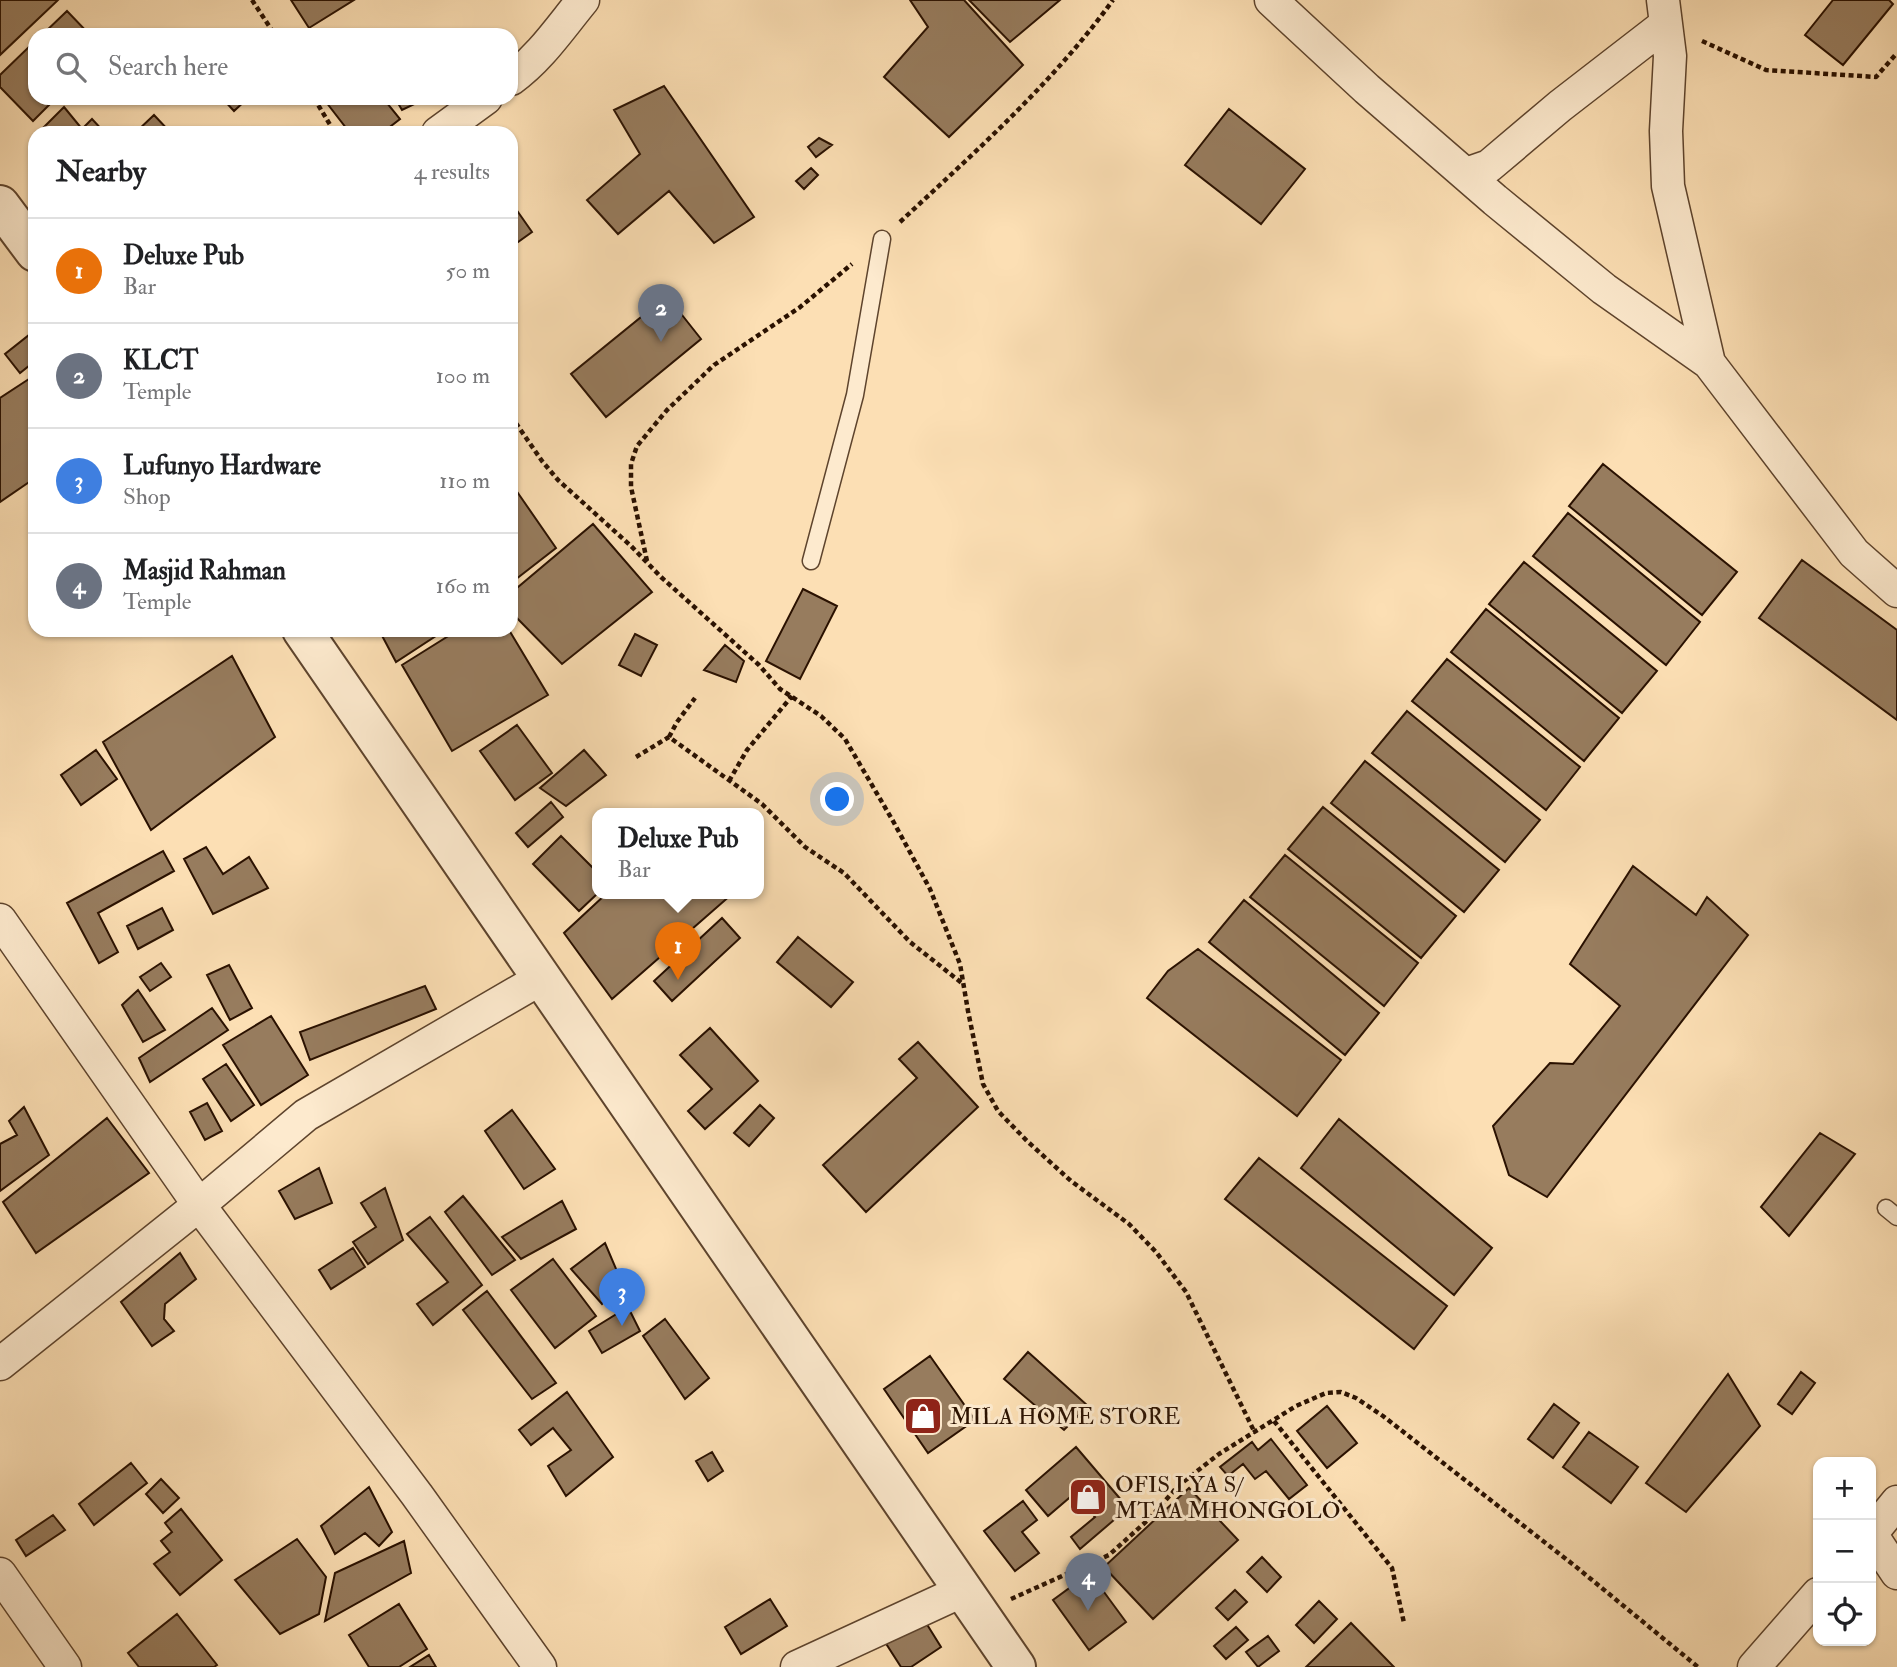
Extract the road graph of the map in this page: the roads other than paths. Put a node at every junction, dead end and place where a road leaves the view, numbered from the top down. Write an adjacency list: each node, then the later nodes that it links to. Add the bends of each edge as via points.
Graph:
1 (1271, 0): 7 (street)
2 (571, 7): 4 (street, via 548,45)
3 (1665, 12): 7 (street, via 1489,166); 11 (street, via 1670,57 1668,186)
4 (518, 74)
5 (476, 105): 6 (street)
6 (448, 126)
7 (1466, 174): 11 (street, via 1604,289)
8 (0, 205): 10 (street)
9 (882, 239): 12 (lane, via 855,396)
10 (28, 243)
11 (1709, 363): 13 (street, via 1854,553)
12 (811, 561)
13 (1897, 591)
14 (307, 637): 16 (street)
15 (0, 920): 17 (street)
16 (542, 978): 17 (street, via 306,1115); 24 (street)
17 (199, 1205): 18 (street); 27 (street, via 417,1494)
18 (0, 1364)
19 (1897, 1502): 20 (street)
20 (1876, 1528)
21 (1876, 1542): 22 (street)
22 (1897, 1573)
23 (0, 1574): 26 (street)
24 (970, 1600): 28 (street); 29 (street)
25 (1813, 1600): 30 (street)
26 (65, 1667)
27 (540, 1667)
28 (797, 1667)
29 (1017, 1667)
30 (1754, 1667)

